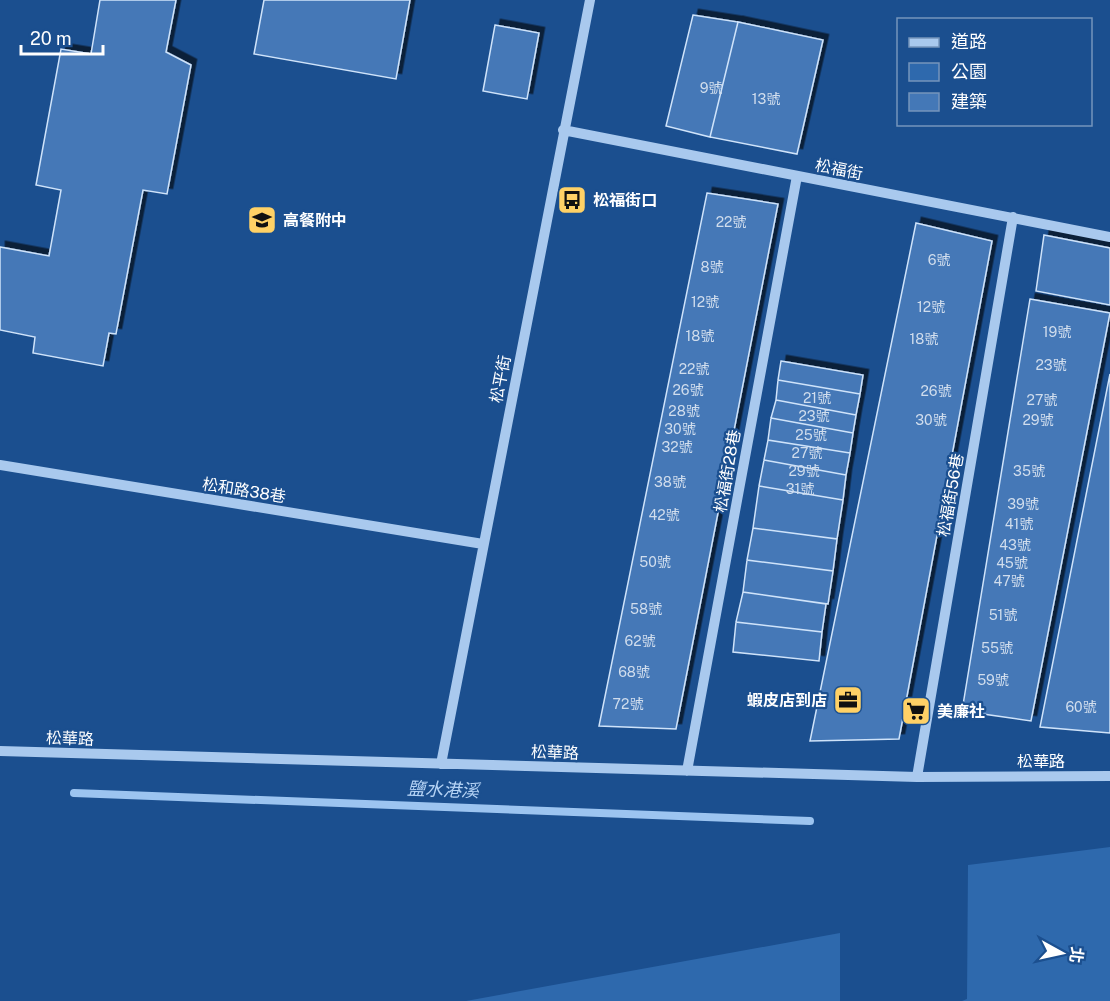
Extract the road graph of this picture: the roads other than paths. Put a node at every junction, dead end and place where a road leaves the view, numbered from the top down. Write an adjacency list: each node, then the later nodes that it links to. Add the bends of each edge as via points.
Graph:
1 (590, 0): 2 (street, 松平街)
2 (563, 130): 3 (street, 松福街); 7 (street, 松平街)
3 (797, 176): 4 (street, 松福街); 10 (street, 松福街28巷)
4 (1013, 217): 5 (street, 松福街); 12 (street, 松福街56巷)
5 (1110, 237)
6 (0, 465): 7 (street, 松和路38巷)
7 (483, 544): 9 (street, 松平街)
8 (0, 751): 9 (street, 松華路)
9 (441, 764): 10 (street, 松華路)
10 (687, 771): 12 (street, 松華路)
11 (1110, 776): 12 (street, 松華路)
12 (917, 777)

